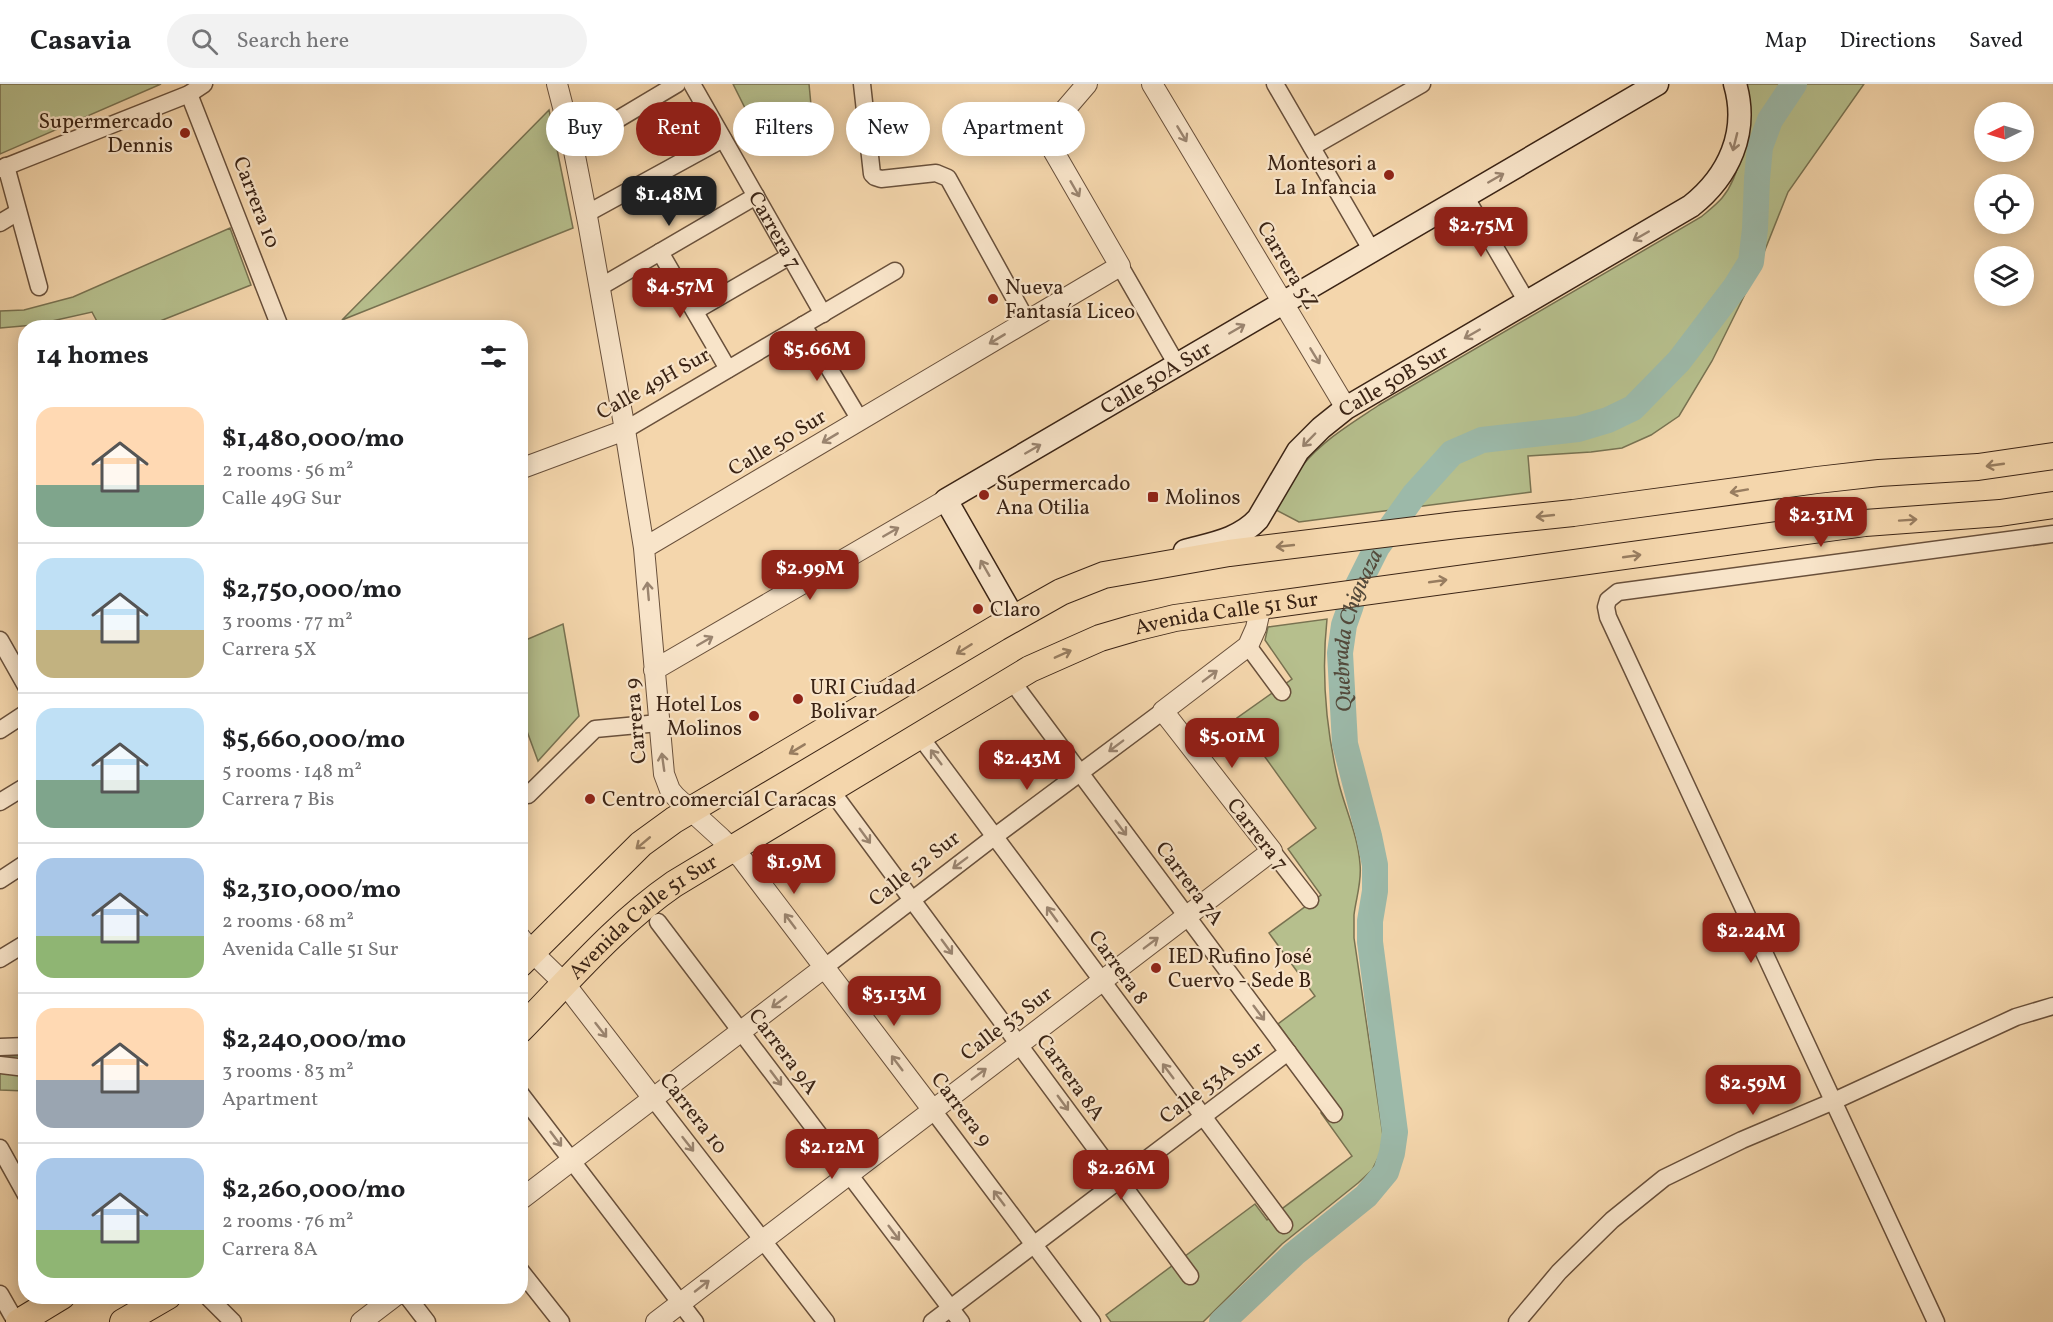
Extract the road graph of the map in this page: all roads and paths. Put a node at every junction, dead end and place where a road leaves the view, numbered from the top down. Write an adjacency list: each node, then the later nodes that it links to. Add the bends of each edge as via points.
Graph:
1 (204, 84): 12 (street)
2 (557, 84): 13 (street, Carrera 9)
3 (677, 84): 14 (street)
4 (692, 84): 15 (street, Carrera 7)
5 (862, 84): 36 (street, via 875,177 936,173 951,182)
6 (1087, 84): 27 (street, one-way to 27, via 1050,128 1048,137)
7 (1152, 84): 32 (street, Carrera 5Z, one-way to 32)
8 (1275, 84): 16 (street)
9 (1735, 84): 31 (main road, Calle 50B Sur, one-way to 31, via 1740,120 1730,159 1712,188 1691,206)
10 (1650, 86): 20 (main road, Calle 50A Sur, one-way to 10)
11 (1411, 87): 16 (street)
12 (189, 94): 18 (street); 35 (street, Carrera 10)
13 (562, 102)
14 (624, 116)
15 (723, 139): 19 (street, Carrera 7); 22 (street)
16 (1312, 147): 24 (street)
17 (575, 156): 22 (street, Carrera 9)
18 (3, 167): 21 (street)
19 (756, 196): 25 (street); 26 (street, Carrera 7)
20 (1466, 196): 24 (main road, Calle 50A Sur); 31 (street)
21 (18, 212): 23 (street); 29 (street)
22 (586, 214): 30 (street, Carrera 9)
23 (0, 223)
24 (1372, 250): 32 (main road, Calle 50A Sur)
25 (660, 252): 30 (street); 33 (street)
26 (790, 256): 33 (street); 34 (street, Carrera 7)
27 (1120, 266): 36 (street, Calle 50 Sur); 38 (street)
28 (895, 271): 34 (street, Calle 49H Sur)
29 (39, 287)
30 (600, 287): 42 (street, Carrera 9)
31 (1527, 302): 40 (main road, Calle 50B Sur, one-way to 40)
32 (1283, 303): 38 (main road, Calle 50A Sur, one-way to 32); 40 (street, Carrera 5Z, one-way to 40)
33 (695, 311): 39 (street)
34 (823, 314): 37 (street, Calle 49H Sur)
35 (277, 320)
36 (1027, 321): 41 (street, Calle 50 Sur, one-way to 41)
37 (802, 325): 39 (street, Calle 49H Sur); 41 (street)
38 (1177, 364): 45 (main road, Calle 50A Sur, one-way to 38)
39 (729, 369): 42 (street, Calle 49H Sur)
40 (1346, 408): 49 (main road, Calle 50B Sur, one-way to 49, via 1298,451 1258,519 1246,532)
41 (860, 420): 48 (street, Calle 50 Sur, one-way to 48)
42 (625, 430): 44 (street, Calle 49H Sur); 48 (street, Carrera 9)
43 (2053, 456): 49 (main road, one-way to 49, via 1978,467 1818,480 1229,553)
44 (528, 467)
45 (946, 500): 51 (main road, one-way to 45); 54 (street, Calle 50A Sur, one-way to 45)
46 (2053, 505): 50 (main road, Avenida Calle 51 Sur, one-way to 46, via 1865,523)
47 (2053, 534): 95 (street, via 1618,592 1608,600 1608,617)
48 (644, 548): 54 (street, Carrera 9, one-way to 48)
49 (1122, 570): 51 (main road, via 1082,582)
50 (1261, 606): 53 (street); 56 (main road, Avenida Calle 51 Sur, one-way to 50, via 1111,634 1175,618)
51 (1014, 619): 68 (main road, one-way to 68)
52 (0, 640): 55 (street)
53 (1248, 646): 57 (street); 58 (street, Calle 52 Sur, one-way to 53)
54 (654, 670): 60 (street, Carrera 9)
55 (18, 672)
56 (1011, 680): 62 (main road, Avenida Calle 51 Sur); 63 (street, Carrera 7A)
57 (1282, 692)
58 (1163, 711): 63 (street, Calle 52 Sur, one-way to 63); 71 (street, Carrera 7)
59 (18, 718): 61 (street)
60 (659, 723): 66 (street, via 595,729); 68 (street, Carrera 9, one-way to 60, via 667,783)
61 (0, 730)
62 (919, 735): 64 (main road, Avenida Calle 51 Sur); 69 (street, Carrera 8, one-way to 62)
63 (1080, 773): 69 (street, Calle 52 Sur); 76 (street, Carrera 7A, one-way to 76)
64 (830, 789): 70 (main road, Avenida Calle 51 Sur); 74 (street, Carrera 8A, one-way to 74)
65 (18, 791): 67 (street)
66 (528, 795)
67 (0, 802)
68 (691, 810): 70 (street, Carrera 9); 78 (main road, one-way to 78, via 641,844)
69 (994, 837): 74 (street, Calle 52 Sur, one-way to 74); 83 (street, Carrera 8, one-way to 69)
70 (732, 848): 82 (street, Carrera 9, one-way to 70); 84 (main road, Avenida Calle 51 Sur, via 659,894)
71 (1272, 851): 75 (street, Carrera 7); 76 (street, Calle 53 Sur)
72 (18, 868): 73 (street)
73 (0, 879)
74 (912, 900): 82 (street, Calle 52 Sur); 88 (street, Carrera 8A, one-way to 88)
75 (1310, 900)
76 (1187, 916): 83 (street, Calle 53 Sur, one-way to 76); 91 (street, Carrera 7A, one-way to 91)
77 (658, 922): 87 (street, Carrera 9A)
78 (528, 947)
79 (18, 948): 81 (street)
80 (528, 954): 84 (street, Carrera 10)
81 (0, 959)
82 (825, 967): 87 (street, Calle 52 Sur, one-way to 87); 97 (street, Carrera 9, one-way to 82)
83 (1101, 981): 88 (street, Calle 53 Sur); 99 (street, Carrera 8, one-way to 83)
84 (565, 984): 86 (main road, Avenida Calle 51 Sur); 94 (street, Carrera 10, one-way to 94)
85 (2053, 1006): 95 (street, via 2016,1017)
86 (528, 1022)
87 (741, 1031): 94 (street, Calle 52 Sur); 102 (street, Carrera 9A, one-way to 102)
88 (1018, 1044): 97 (street, Calle 53 Sur, one-way to 88); 103 (street, Carrera 8A, one-way to 103)
89 (0, 1047): 90 (street)
90 (18, 1047)
91 (1288, 1052): 98 (street, Carrera 7A); 99 (street, Calle 53A Sur)
92 (0, 1065): 93 (street)
93 (18, 1067)
94 (652, 1097): 101 (street, Calle 52 Sur); 107 (street, Carrera 10, one-way to 107)
95 (1834, 1101): 131 (street, via 1664,1178 1612,1220 1559,1272); 132 (street)
96 (528, 1103): 101 (street, one-way to 101)
97 (932, 1109): 102 (street, Calle 53 Sur); 108 (street, Carrera 9, one-way to 97)
98 (1334, 1113)
99 (1202, 1118): 103 (street, Calle 53A Sur); 106 (street, Carrera 8)
100 (0, 1148): 104 (street)
101 (572, 1160): 105 (street, Calle 52 Sur); 112 (street)
102 (849, 1173): 107 (street, Calle 53 Sur); 118 (street, Carrera 9A, one-way to 118)
103 (1119, 1180): 108 (street, Calle 53A Sur); 109 (street, Carrera 8A)
104 (18, 1181)
105 (528, 1194)
106 (1284, 1225)
107 (762, 1240): 112 (street, Calle 53 Sur, one-way to 107); 127 (street, Carrera 10)
108 (1034, 1245): 118 (street, Calle 53A Sur); 130 (street, Carrera 9)
109 (1190, 1276)
110 (528, 1280): 124 (street)
111 (0, 1294): 119 (street)
112 (680, 1303): 125 (street, Calle 53 Sur); 126 (street)
113 (48, 1304): 119 (main road)
114 (154, 1304): 120 (main road)
115 (215, 1304): 121 (street)
116 (385, 1304): 122 (street)
117 (412, 1304): 123 (street)
118 (951, 1308): 128 (street, Calle 53A Sur); 129 (street, Carrera 9A)
119 (18, 1322)
120 (123, 1322)
121 (232, 1322)
122 (361, 1322)
123 (427, 1322)
124 (561, 1322)
125 (656, 1322)
126 (695, 1322)
127 (826, 1322)
128 (932, 1322)
129 (962, 1322)
130 (1092, 1322)
131 (1517, 1322)
132 (1936, 1322)

